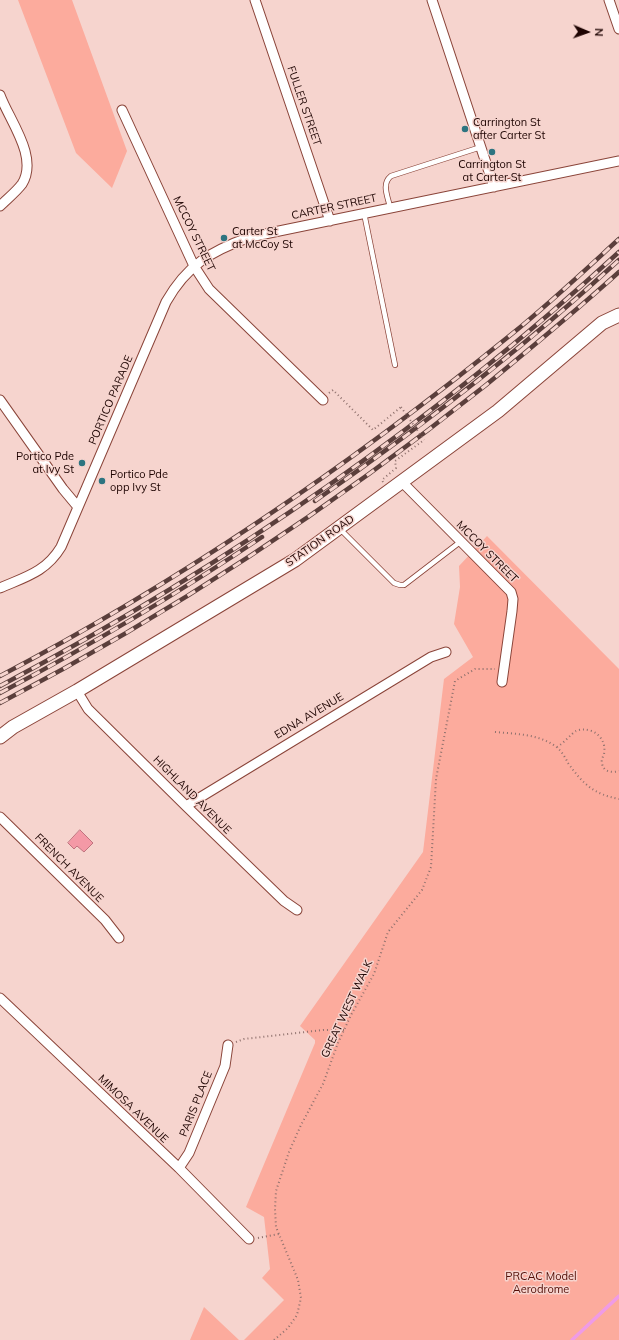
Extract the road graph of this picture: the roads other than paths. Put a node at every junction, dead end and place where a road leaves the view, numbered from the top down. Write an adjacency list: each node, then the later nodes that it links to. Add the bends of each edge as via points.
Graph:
1 (255, 0): 13 (street, FULLER STREET)
2 (432, 0): 7 (street)
3 (609, 0): 4 (street)
4 (619, 29)
5 (0, 95): 10 (street, via 22,140 28,166 22,183)
6 (122, 110): 14 (street, MCCOY STREET)
7 (481, 147): 9 (street); 11 (lane, CARTER STREET, via 391,176 386,185)
8 (619, 161): 9 (street, CARTER STREET)
9 (494, 187): 11 (street, CARTER STREET)
10 (0, 206)
11 (390, 207): 12 (street, CARTER STREET)
12 (364, 213): 13 (street, CARTER STREET); 16 (lane)
13 (330, 221): 14 (street, CARTER STREET, via 250,237 221,249)
14 (194, 266): 18 (street, MCCOY STREET, via 209,289); 20 (street, PORTICO PARADE, via 174,288 166,302)
15 (619, 315): 19 (main road, STATION ROAD, via 602,323 498,411)
16 (395, 365)
17 (0, 400): 20 (street)
18 (323, 400)
19 (400, 481): 21 (main road, STATION ROAD); 22 (street, MCCOY STREET)
20 (78, 507): 23 (street, PORTICO PARADE, via 61,548 49,563 40,570)
21 (339, 528): 22 (lane, via 400,586); 26 (main road, STATION ROAD, via 295,560)
22 (460, 542): 25 (street, MCCOY STREET, via 511,592 512,611)
23 (0, 588)
24 (446, 652): 28 (street, EDNA AVENUE, via 417,665)
25 (502, 682)
26 (77, 691): 27 (main road, STATION ROAD, via 13,726); 28 (street, HIGHLAND AVENUE, via 88,708)
27 (0, 737)
28 (186, 806): 30 (street, HIGHLAND AVENUE, via 284,901)
29 (0, 817): 31 (street, FRENCH AVENUE, via 105,920)
30 (297, 910)
31 (119, 938)
32 (0, 998): 34 (street, MIMOSA AVENUE)
33 (228, 1045): 34 (street, PARIS PLACE, via 225,1066 189,1153)
34 (179, 1168): 35 (street, MIMOSA AVENUE)
35 (248, 1239)

